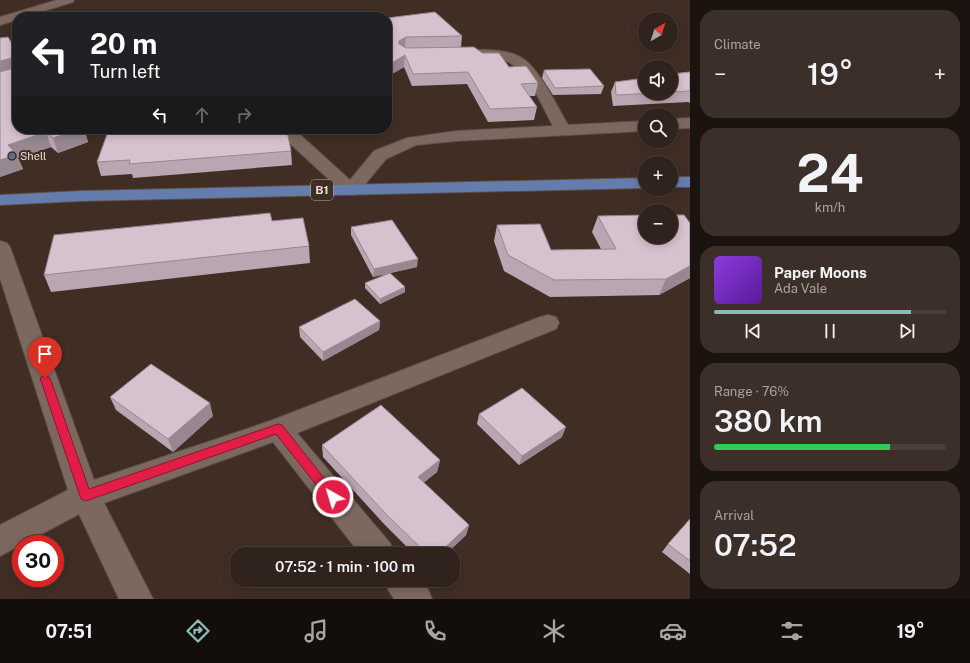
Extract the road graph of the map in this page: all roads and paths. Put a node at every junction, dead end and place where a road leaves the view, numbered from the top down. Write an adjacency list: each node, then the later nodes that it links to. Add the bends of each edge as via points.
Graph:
1 (69, 0): 2 (street)
2 (30, 12)
3 (12, 17): 4 (street)
4 (0, 21)
5 (458, 54): 9 (street, via 499,56 519,63 528,72)
6 (690, 123): 7 (street)
7 (678, 124)
8 (638, 126): 9 (street)
9 (564, 130): 14 (street, via 413,141 380,155)
10 (290, 134): 14 (street)
11 (678, 182): 12 (main road)
12 (690, 182)
13 (638, 183): 14 (main road, B1)
14 (351, 190): 15 (main road, B1)
15 (0, 200)
16 (0, 247): 19 (street)
17 (548, 323): 18 (street)
18 (278, 428): 19 (street); 21 (street)
19 (86, 496): 20 (street); 23 (street)
20 (0, 540)
21 (373, 547)
22 (406, 587): 24 (street)
23 (136, 599)
24 (415, 599)

